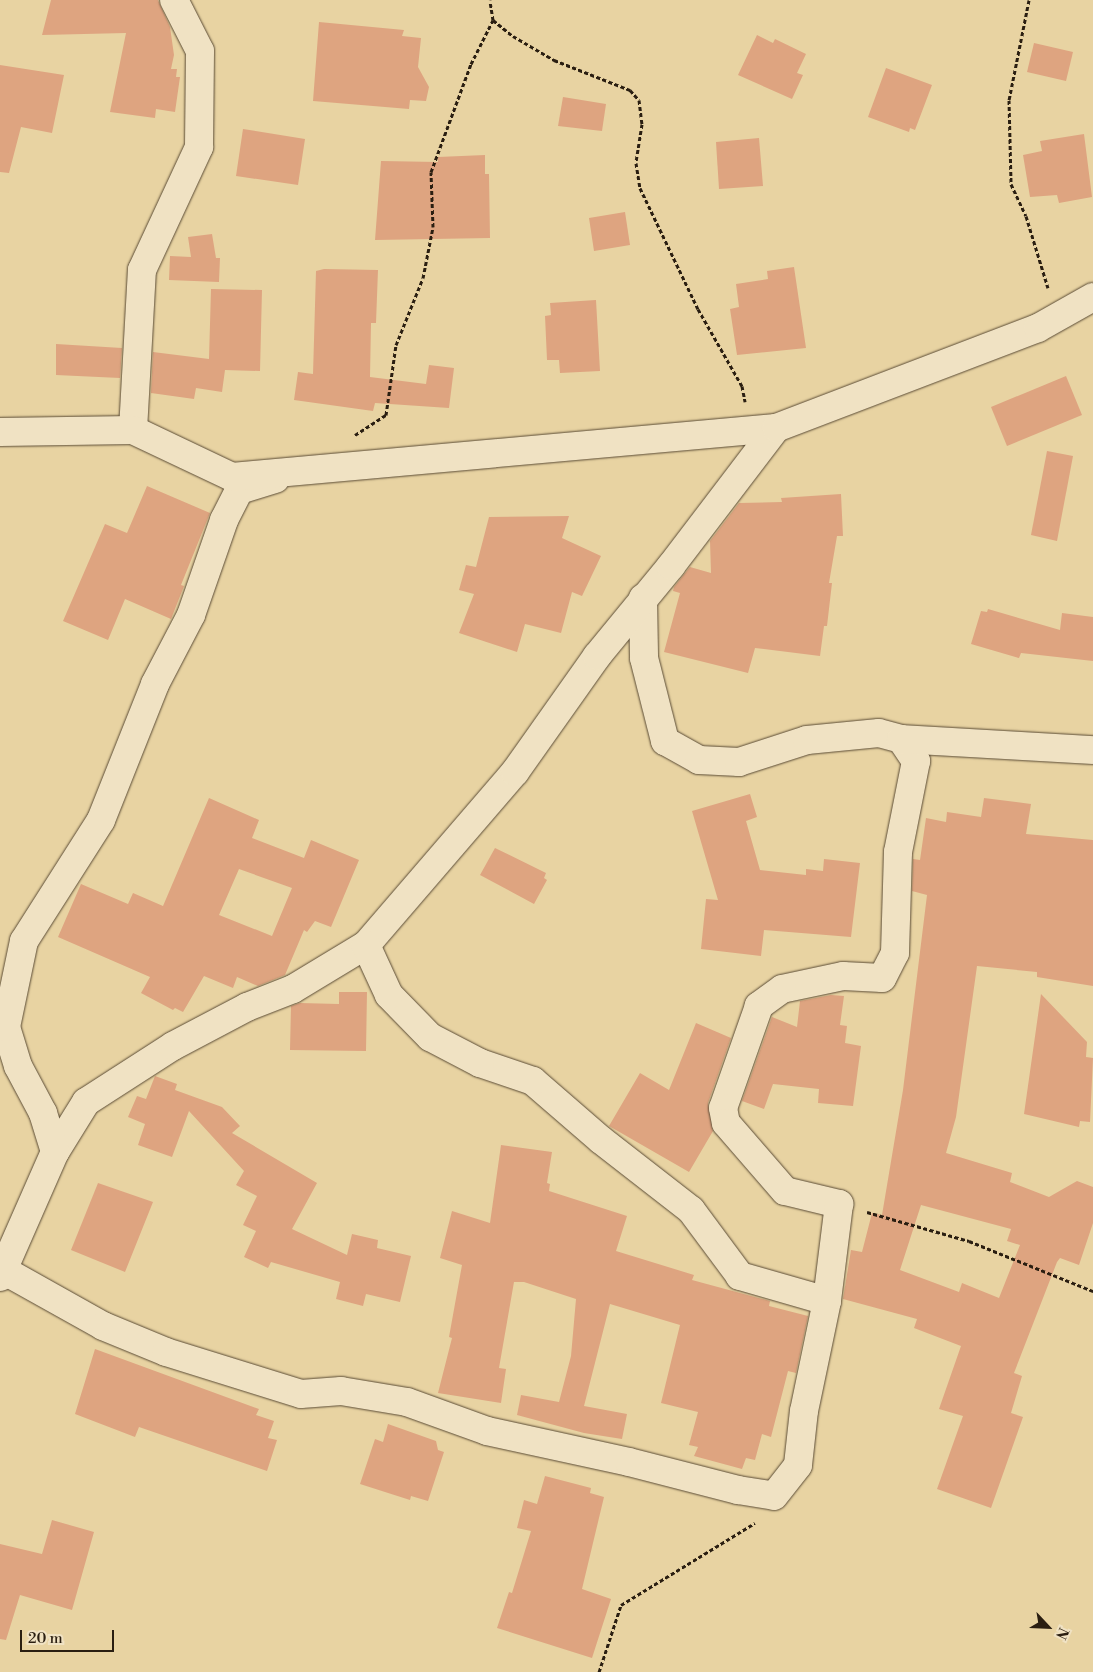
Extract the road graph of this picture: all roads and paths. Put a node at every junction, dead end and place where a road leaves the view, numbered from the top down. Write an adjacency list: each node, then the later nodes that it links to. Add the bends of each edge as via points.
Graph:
1 (174, 0): 8 (street, via 200,51 199,147 142,270)
2 (490, 0): 4 (path)
3 (1029, 0): 6 (path, via 1009,100 1011,184 1044,270)
4 (493, 20): 9 (path, via 554,60 630,90 639,100 642,124 636,163 640,188 698,310 742,386 746,406); 11 (path, via 471,64 431,172 434,227 423,278 396,344 386,415)
5 (1093, 297): 6 (street)
6 (1055, 318): 7 (street)
7 (776, 428): 9 (street); 13 (street)
8 (133, 430): 10 (street); 12 (street, via 232,477)
9 (744, 431): 12 (street, via 573,444)
10 (0, 432)
11 (346, 441)
12 (298, 472): 17 (street, via 239,490 224,520 191,616 155,684 101,820 24,941)
13 (643, 598): 14 (street, via 644,658 664,741 699,760 739,762 807,740 879,732); 16 (street, via 597,656 516,772)
14 (901, 739): 15 (street); 19 (street, via 916,761 898,852 895,953 882,978 843,976 782,989 759,1006 723,1108 726,1122 785,1191)
15 (1093, 750)
16 (366, 945): 18 (street, via 293,989 247,1007 173,1046 86,1102); 22 (street, via 389,995 430,1037 480,1063 533,1081 601,1140 691,1210 740,1276)
17 (3, 1024): 18 (street, via 18,1066 43,1113)
18 (55, 1152): 20 (street)
19 (840, 1204): 21 (path, via 968,1241); 22 (street)
20 (2, 1273): 23 (street, via 103,1326 166,1352 301,1394 341,1392 406,1402 487,1431)
21 (1093, 1291)
22 (827, 1302): 23 (street, via 804,1411 798,1466)
23 (774, 1496): 24 (path, via 754,1524 716,1544 676,1574 621,1605)
24 (599, 1672)

